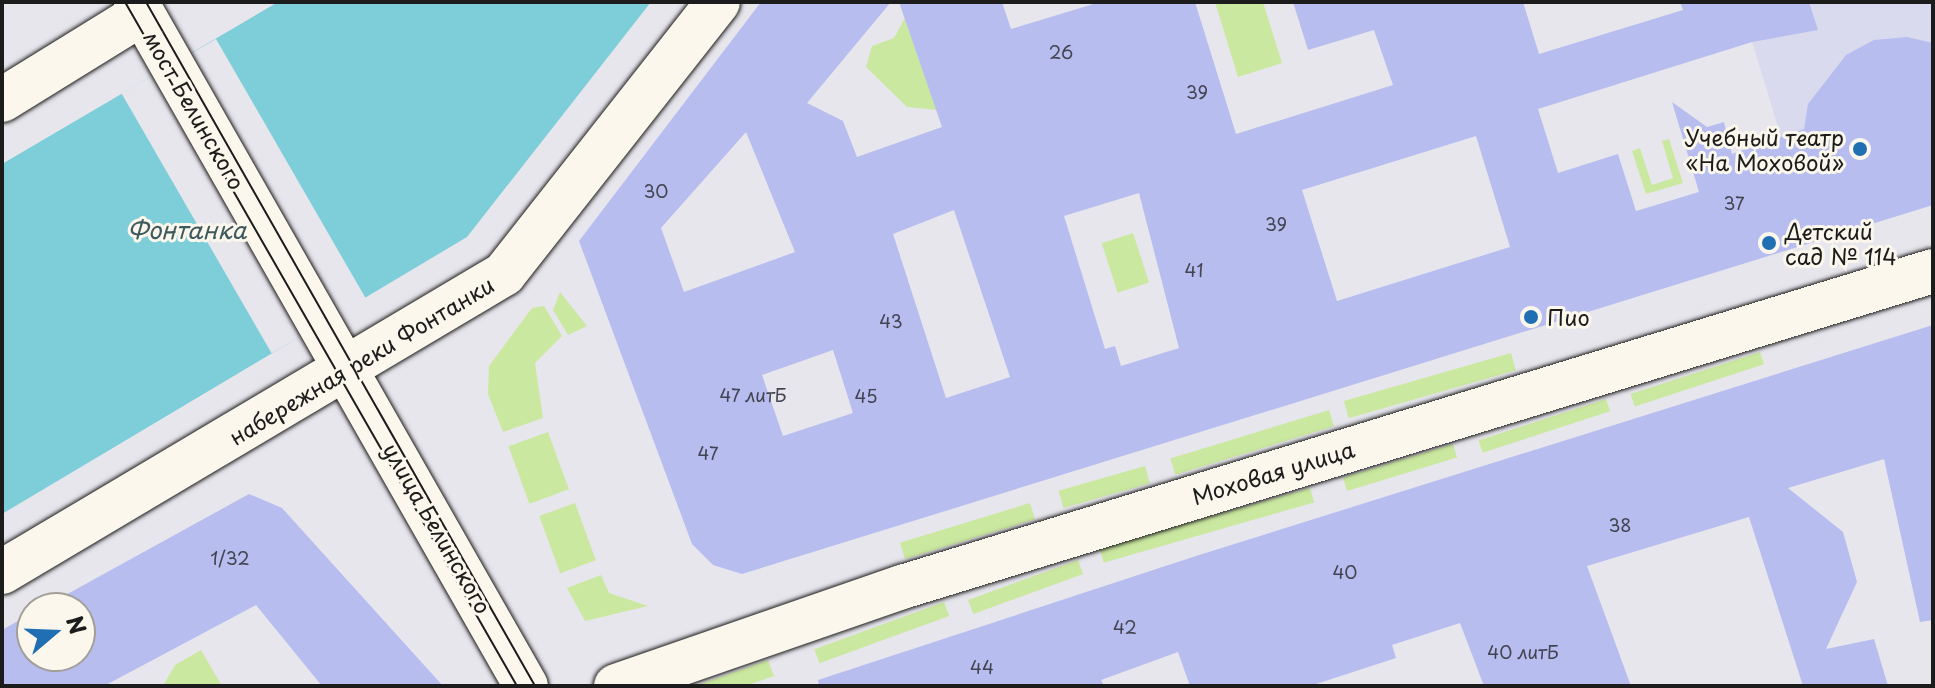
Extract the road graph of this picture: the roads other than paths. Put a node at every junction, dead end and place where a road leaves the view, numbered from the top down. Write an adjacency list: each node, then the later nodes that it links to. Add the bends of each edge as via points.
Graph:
1 (718, 2): 5 (main road, набережная реки Фонтанки, via 504,274)
2 (145, 6): 3 (main road); 5 (main road, мост Белинского, via 168,67)
3 (2, 100)
4 (1933, 271): 8 (main road, Моховая улица, via 902,587)
5 (347, 371): 6 (main road, набережная реки Фонтанки); 7 (main road, улица Белинского)
6 (2, 572)
7 (526, 686)
8 (616, 686)

